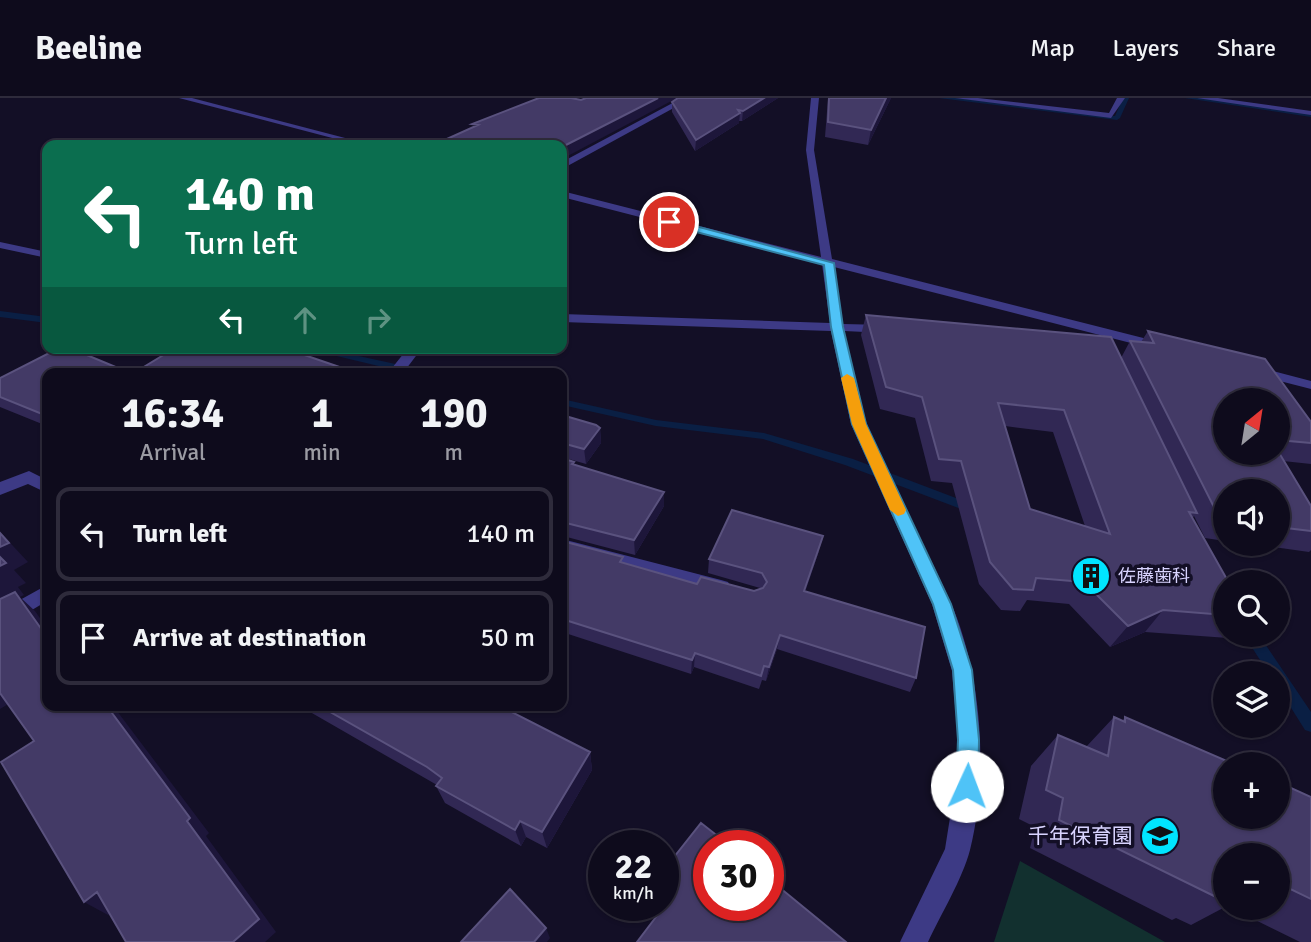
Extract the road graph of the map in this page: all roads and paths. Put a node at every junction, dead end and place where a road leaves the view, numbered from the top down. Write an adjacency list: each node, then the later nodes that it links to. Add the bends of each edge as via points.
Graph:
1 (183, 98): 8 (street)
2 (688, 98): 9 (street)
3 (815, 98): 13 (street, via 810,150)
4 (959, 98): 5 (street, via 1111,116)
5 (1121, 98)
6 (1201, 98): 7 (street)
7 (1311, 113)
8 (348, 140)
9 (567, 163)
10 (567, 195): 13 (street)
11 (0, 245): 12 (street)
12 (42, 254)
13 (829, 263): 15 (street); 17 (street)
14 (567, 318): 15 (street)
15 (837, 327): 16 (street); 28 (street, via 859,424 942,604 963,670 969,740 957,851)
16 (902, 331)
17 (1174, 349)
18 (410, 354): 20 (street)
19 (1237, 366): 21 (street)
20 (399, 368)
21 (1311, 385)
22 (42, 484): 23 (street, via 29,477)
23 (0, 489)
24 (567, 547): 25 (street)
25 (739, 592)
26 (42, 595): 27 (street)
27 (0, 621)
28 (914, 942)

